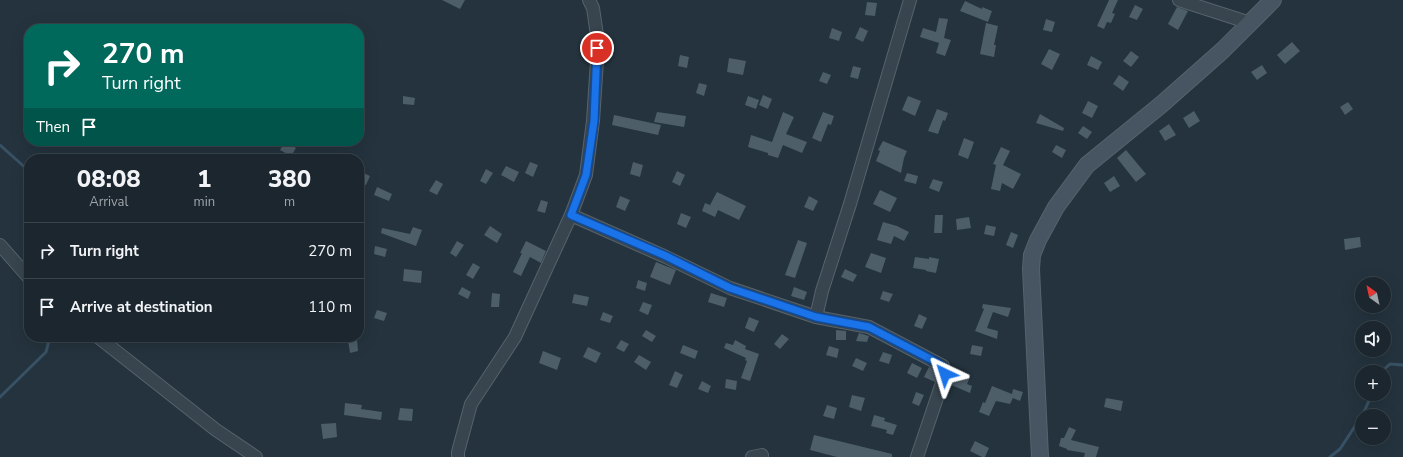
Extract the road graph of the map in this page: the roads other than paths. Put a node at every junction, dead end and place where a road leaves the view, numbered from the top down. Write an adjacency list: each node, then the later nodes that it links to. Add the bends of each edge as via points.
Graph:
1 (589, 0): 6 (street, via 593,8 597,35 594,121 586,175)
2 (910, 0): 9 (street)
3 (1179, 0): 5 (street)
4 (1273, 0): 5 (main road)
5 (1250, 23): 14 (main road, via 1162,104 1087,165 1056,207 1038,240 1032,255 1031,269)
6 (571, 215): 9 (street, via 666,256 730,288); 12 (street, via 516,337 472,404)
7 (0, 245): 8 (street)
8 (24, 272)
9 (816, 317): 13 (street, via 869,327 943,366 945,374)
10 (104, 342): 11 (street, via 216,430)
11 (256, 457)
12 (458, 457)
13 (917, 457)
14 (1040, 457)

